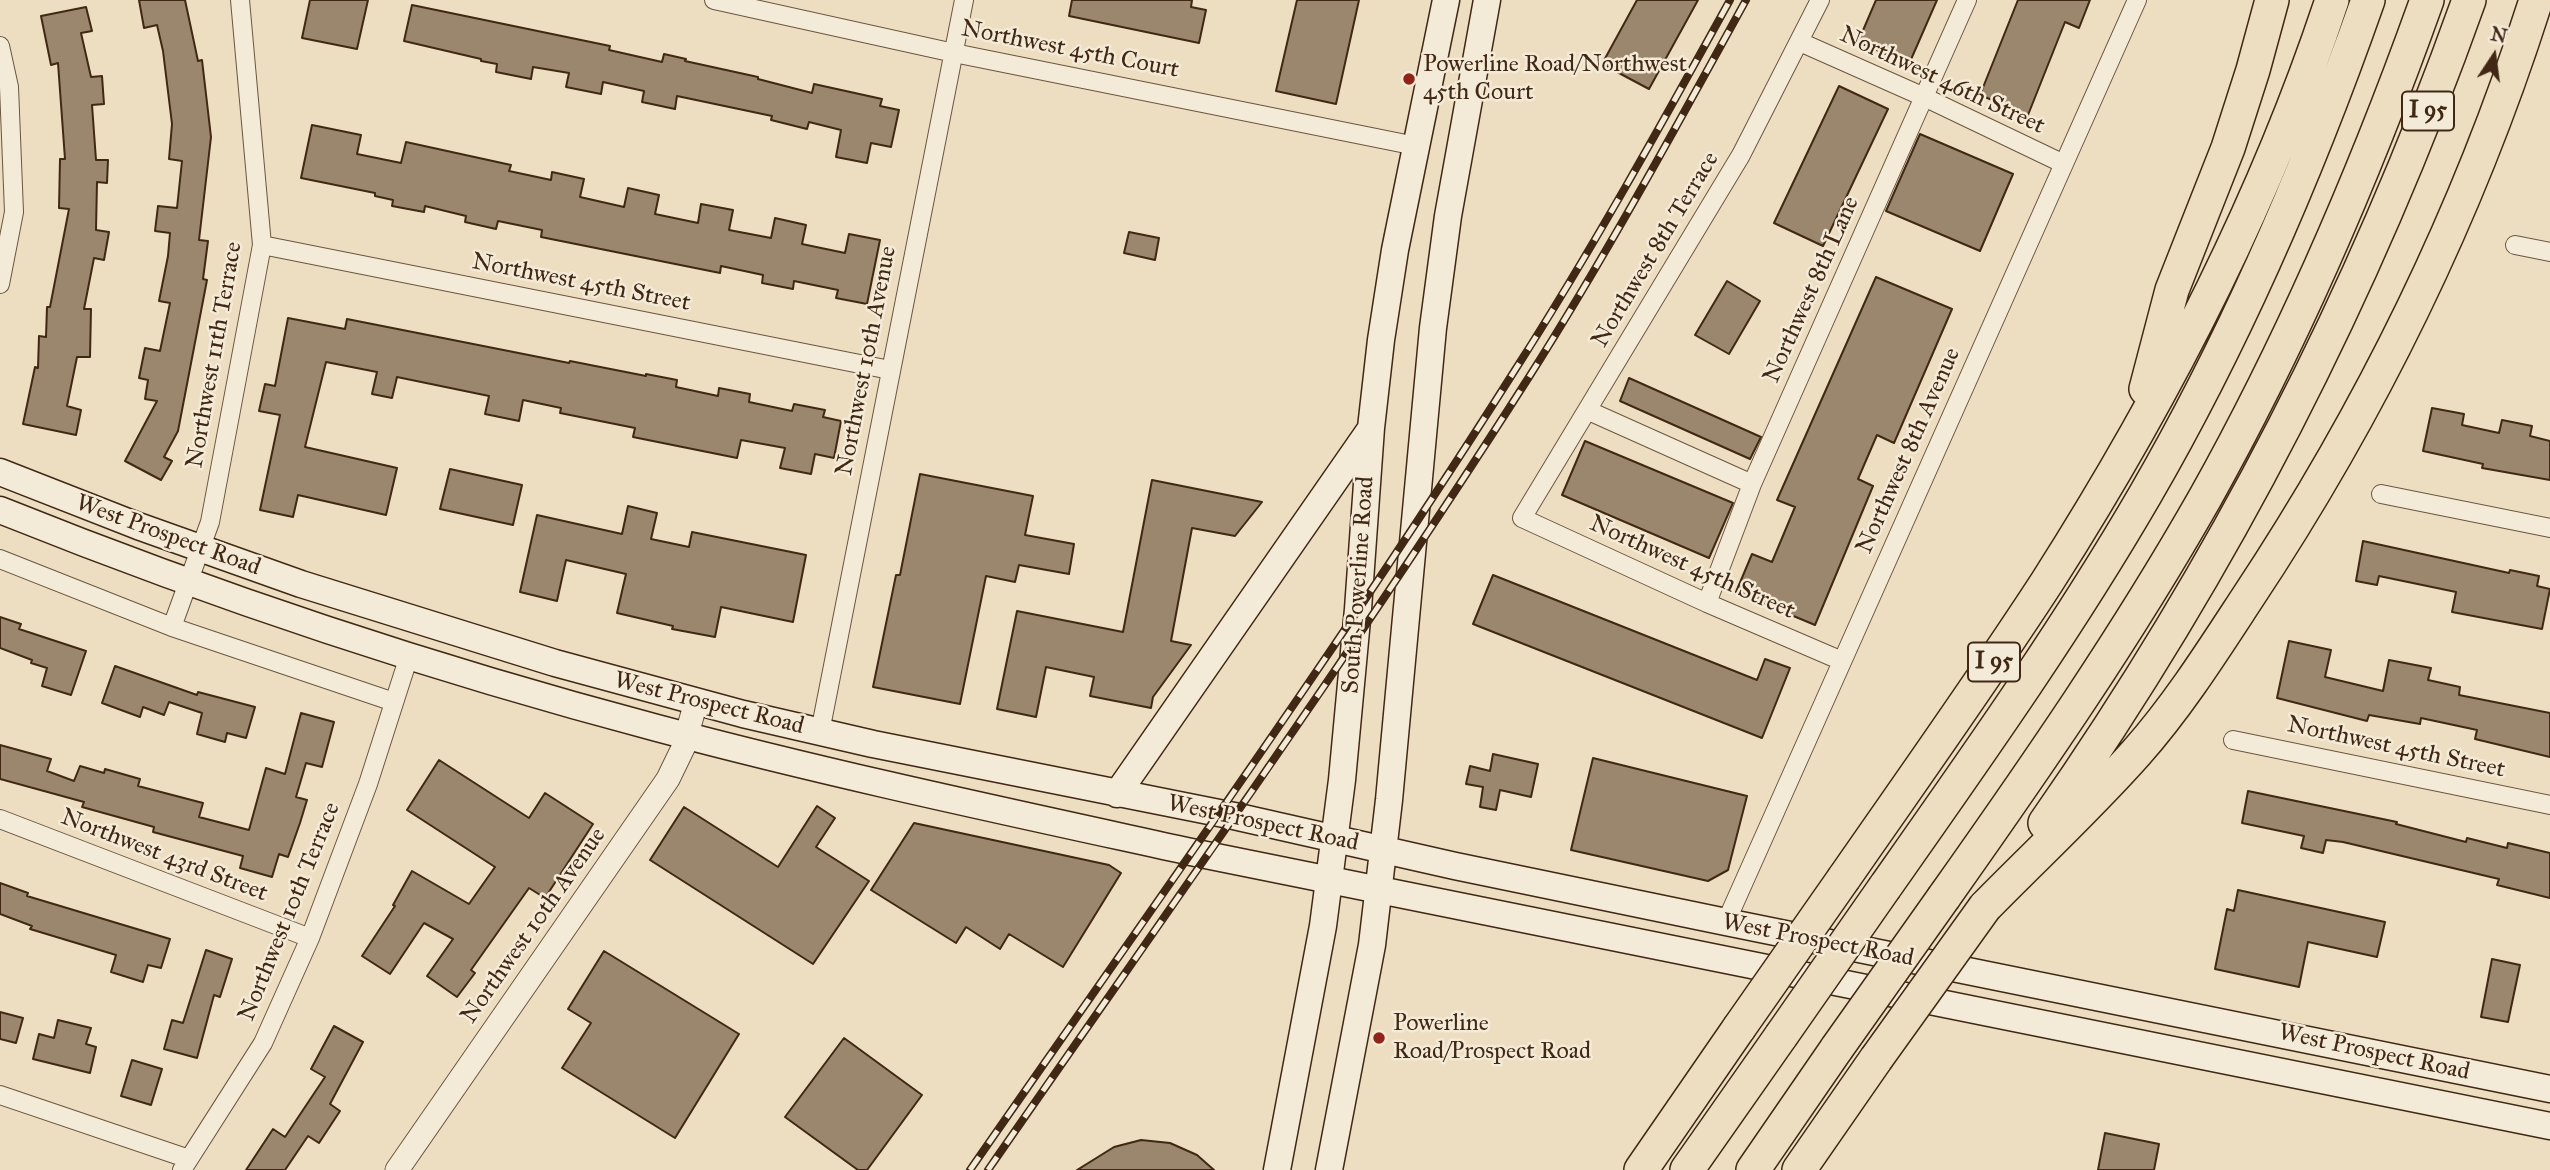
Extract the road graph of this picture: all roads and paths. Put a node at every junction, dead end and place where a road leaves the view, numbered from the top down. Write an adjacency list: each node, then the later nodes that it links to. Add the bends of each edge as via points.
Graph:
1 (240, 0): 22 (street, Northwest 11th Terrace)
2 (714, 0): 17 (street, Northwest 45th Court)
3 (964, 0): 17 (street, Northwest 10th Avenue)
4 (1446, 0): 19 (main road, South Powerline Road)
5 (1487, 0): 51 (main road, South Powerline Road, via 1433,327)
6 (1820, 0): 15 (street, Northwest 8th Terrace)
7 (1967, 0): 18 (street, Northwest 8th Lane)
8 (2137, 0): 20 (street, Northwest 8th Avenue)
9 (2272, 0): 28 (highway, via 2228,148 2172,290)
10 (2332, 0): 28 (highway, I 95, via 2243,227)
11 (2368, 0): 65 (highway, bridge, via 2253,287 2186,421 2108,557 2057,638)
12 (2427, 0): 66 (highway, bridge, via 2378,132 2315,278 2205,497 2130,625 2035,769)
13 (2469, 0): 54 (highway, I 95, via 2384,221 2259,479 2157,656)
14 (2536, 0): 54 (highway, via 2487,137 2426,280 2292,530 2210,654 2137,752)
15 (1800, 43): 18 (street, Northwest 46th Street); 26 (street, Northwest 8th Terrace, via 1741,155)
16 (0, 46): 24 (street, via 9,88 13,212)
17 (954, 52): 19 (street, Northwest 45th Court); 25 (street, Northwest 10th Avenue)
18 (1924, 97): 20 (street, Northwest 46th Street); 30 (street, Northwest 8th Lane)
19 (1416, 146): 27 (main road, South Powerline Road, via 1387,295)
20 (2064, 164): 41 (street, Northwest 8th Avenue)
21 (2515, 244): 23 (street)
22 (262, 245): 25 (street, Northwest 45th Street); 35 (street, Northwest 11th Terrace)
23 (2550, 252)
24 (0, 284)
25 (890, 370): 44 (street, Northwest 10th Avenue)
26 (1589, 411): 30 (street); 33 (street, Northwest 8th Terrace)
27 (1371, 428): 47 (main road); 50 (main road, South Powerline Road)
28 (2132, 439): 64 (highway, I 95, bridge, via 2040,591)
29 (0, 472): 35 (main road, West Prospect Road)
30 (1752, 484): 38 (street, Northwest 8th Lane)
31 (2381, 494): 34 (street)
32 (0, 510): 37 (main road, West Prospect Road)
33 (1522, 518): 38 (street, Northwest 45th Street)
34 (2550, 528)
35 (202, 549): 37 (street, Northwest 11th Terrace); 43 (main road, West Prospect Road, via 407,619)
36 (0, 559): 39 (street)
37 (190, 582): 39 (street, Northwest 11th Terrace); 40 (main road, West Prospect Road)
38 (1707, 603): 41 (street, Northwest 45th Street)
39 (172, 627): 42 (street)
40 (409, 656): 42 (street, Northwest 10th Terrace); 45 (main road, West Prospect Road)
41 (1842, 661): 55 (street, Northwest 8th Avenue)
42 (394, 702): 56 (street, Northwest 10th Terrace)
43 (696, 702): 44 (main road, West Prospect Road); 45 (street, Northwest 10th Avenue)
44 (820, 732): 47 (main road, West Prospect Road)
45 (687, 736): 52 (main road, West Prospect Road, via 998,810); 61 (street, Northwest 10th Avenue, via 675,767 654,799)
46 (2233, 740): 48 (street, Northwest 45th Street)
47 (1117, 794): 50 (main road, West Prospect Road)
48 (2550, 804)
49 (0, 819): 56 (street, Northwest 43rd Street)
50 (1335, 838): 51 (main road, West Prospect Road); 52 (main road, South Powerline Road)
51 (1383, 850): 53 (main road, South Powerline Road); 55 (main road, West Prospect Road)
52 (1329, 880): 53 (main road, West Prospect Road); 62 (main road, South Powerline Road)
53 (1378, 890): 59 (main road, West Prospect Road); 63 (main road, South Powerline Road)
54 (1985, 908): 67 (highway, I 95, bridge)
55 (1726, 922): 57 (main road, West Prospect Road)
56 (310, 938): 60 (street, Northwest 10th Terrace, via 263,1043)
57 (2550, 1089)
58 (0, 1096): 60 (street)
59 (2550, 1126)
60 (186, 1165)
61 (397, 1170)
62 (1277, 1170)
63 (1329, 1170)
64 (1641, 1170)
65 (1687, 1170)
66 (1752, 1170)
67 (1799, 1170)

